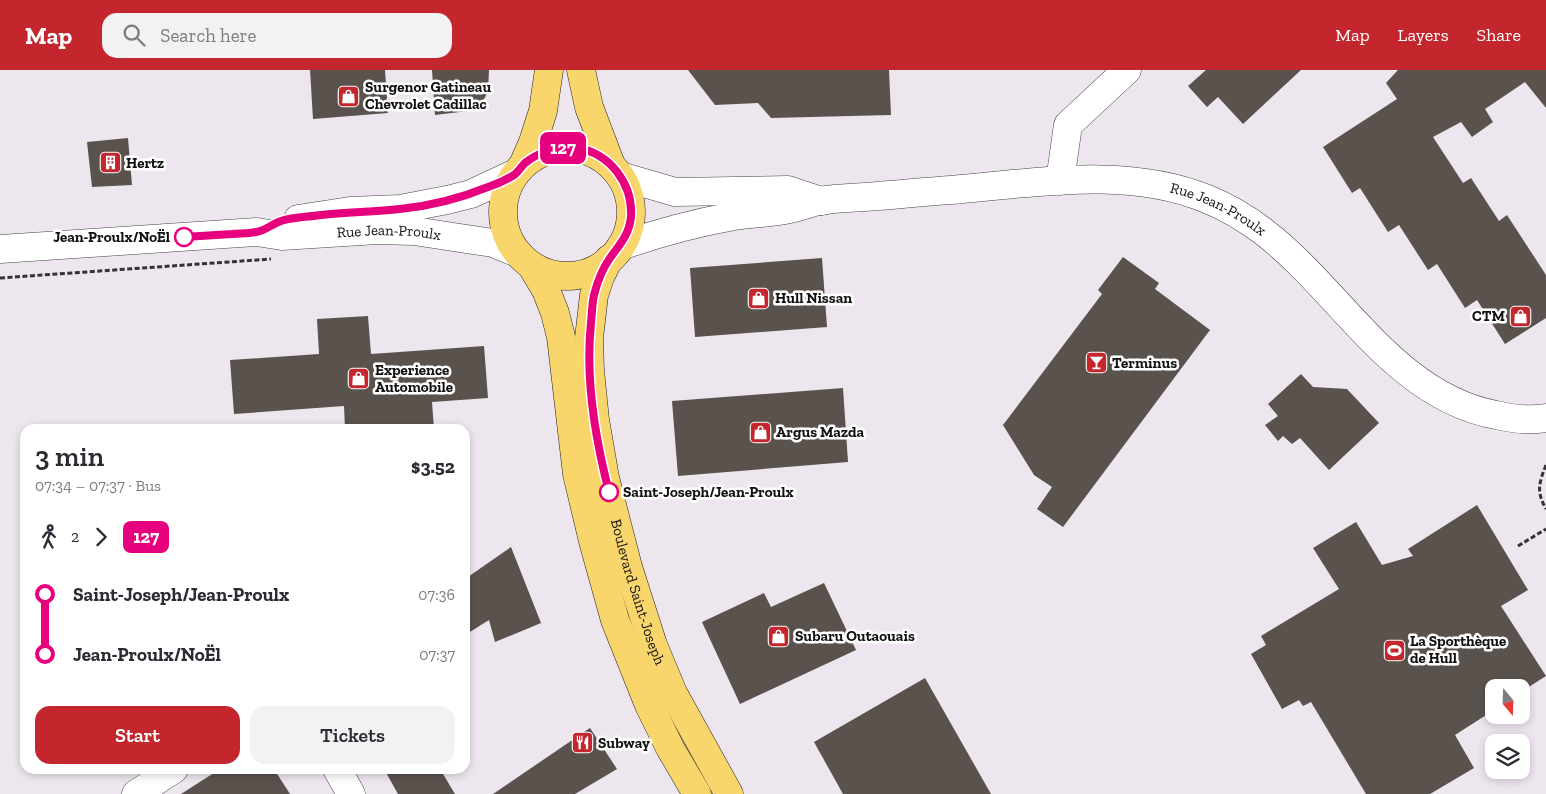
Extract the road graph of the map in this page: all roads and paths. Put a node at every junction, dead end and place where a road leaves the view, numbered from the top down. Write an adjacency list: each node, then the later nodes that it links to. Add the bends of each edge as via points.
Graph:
1 (549, 70): 4 (main road, via 543,111 533,142)
2 (580, 70): 5 (main road, via 589,108)
3 (1127, 70): 6 (street, via 1068,125)
4 (519, 169): 5 (main road, via 539,154 557,148 577,148 595,154); 8 (street, Rue Jean-Proulx, via 471,194 447,200 400,209 350,211 281,221); 12 (main road, via 506,191 503,207 509,239)
5 (615, 170): 7 (street, Rue Jean-Proulx, via 675,192 788,190); 10 (main road, via 627,189 631,218 628,233)
6 (1060, 181): 7 (street, Rue Jean-Proulx); 14 (street, Rue Jean-Proulx, via 1134,180 1209,200 1246,220 1280,246 1403,369 1425,386 1481,412 1513,419)
7 (821, 201): 10 (street, Rue Jean-Proulx, via 702,222 643,238)
8 (257, 232): 9 (street, Rue Jean-Proulx); 12 (street, Rue Jean-Proulx, via 282,236 414,231 493,243)
9 (0, 249)
10 (615, 253): 12 (main road, via 592,271 571,276 550,274); 24 (main road, Boulevard Saint-Joseph, via 600,277 594,295 589,338 598,446 628,567 653,645 673,693)
11 (279, 259): 13 (path)
12 (524, 259): 23 (main road, Boulevard Saint-Joseph, via 546,290 555,313 577,474 615,620 649,705)
13 (0, 278)
14 (1546, 418)
15 (1546, 465): 16 (path, via 1539,492)
16 (1546, 508)
17 (1546, 529): 18 (path)
18 (1518, 546)
19 (166, 774): 21 (street)
20 (340, 774): 22 (street)
21 (136, 794)
22 (351, 794)
23 (697, 794)
24 (729, 794)

